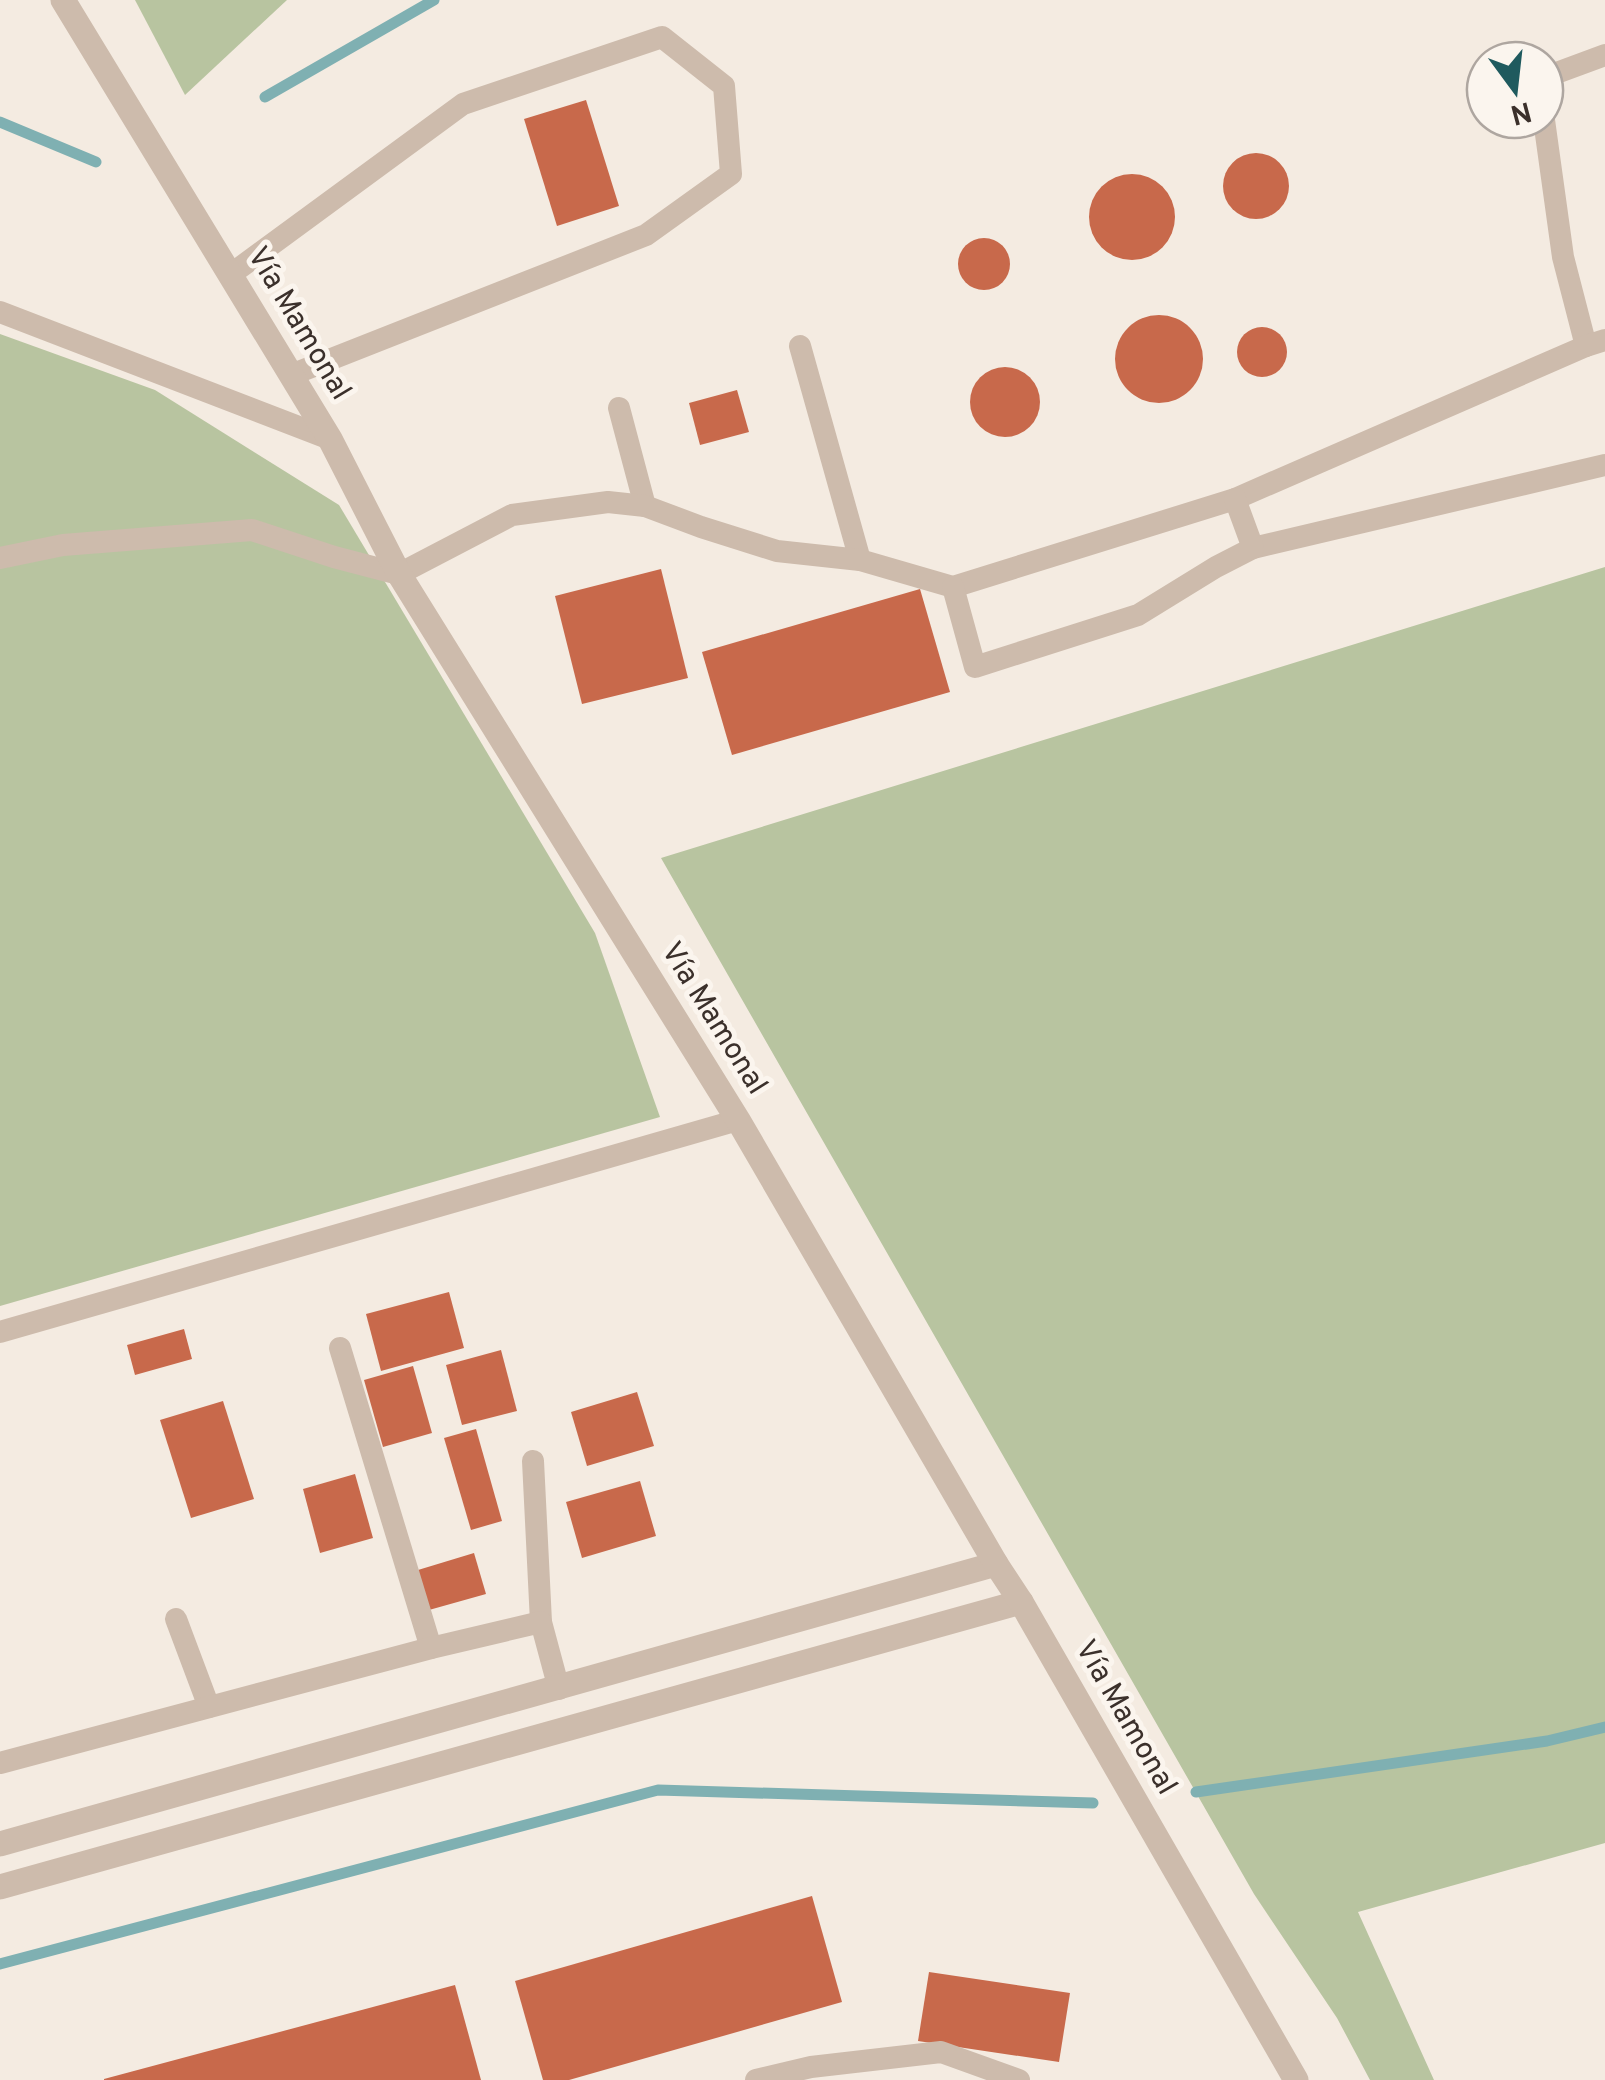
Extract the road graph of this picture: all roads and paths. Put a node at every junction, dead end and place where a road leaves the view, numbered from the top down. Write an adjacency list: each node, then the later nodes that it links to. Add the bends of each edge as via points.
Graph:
1 (63, 0): 5 (street, Vía Mamonal)
2 (1605, 55): 3 (lane)
3 (1565, 70)
4 (1547, 140): 7 (lane, via 1563,257)
5 (230, 275): 9 (street, Vía Mamonal); 9 (lane, via 464,104 662,37 724,86 731,174 646,236)
6 (0, 312): 11 (lane)
7 (1596, 343): 13 (lane)
8 (800, 346): 17 (lane)
9 (291, 376): 11 (street, Vía Mamonal)
10 (620, 408): 14 (lane)
11 (330, 439): 18 (street, Vía Mamonal)
12 (1605, 465): 15 (lane)
13 (1235, 500): 15 (lane); 19 (lane)
14 (645, 506): 17 (lane, via 777,550); 18 (lane, via 608,502 512,515)
15 (1254, 548): 19 (lane, via 1138,615 975,666)
16 (0, 558): 18 (lane, via 252,530)
17 (860, 560): 19 (lane)
18 (398, 574): 20 (street, Vía Mamonal)
19 (953, 587)
20 (738, 1120): 21 (lane); 24 (street, Vía Mamonal)
21 (0, 1332)
22 (340, 1348): 28 (lane)
23 (533, 1461): 27 (lane)
24 (996, 1564): 25 (street, Vía Mamonal); 29 (street)
25 (1021, 1602): 33 (street); 36 (street, Vía Mamonal)
26 (176, 1619): 30 (lane)
27 (541, 1622): 28 (lane); 29 (lane)
28 (431, 1648): 30 (lane)
29 (558, 1688): 32 (street)
30 (209, 1707): 31 (lane)
31 (0, 1764)
32 (0, 1844)
33 (0, 1887)
34 (756, 2080): 35 (lane, via 941,2052)
35 (1020, 2080)
36 (1296, 2080)

